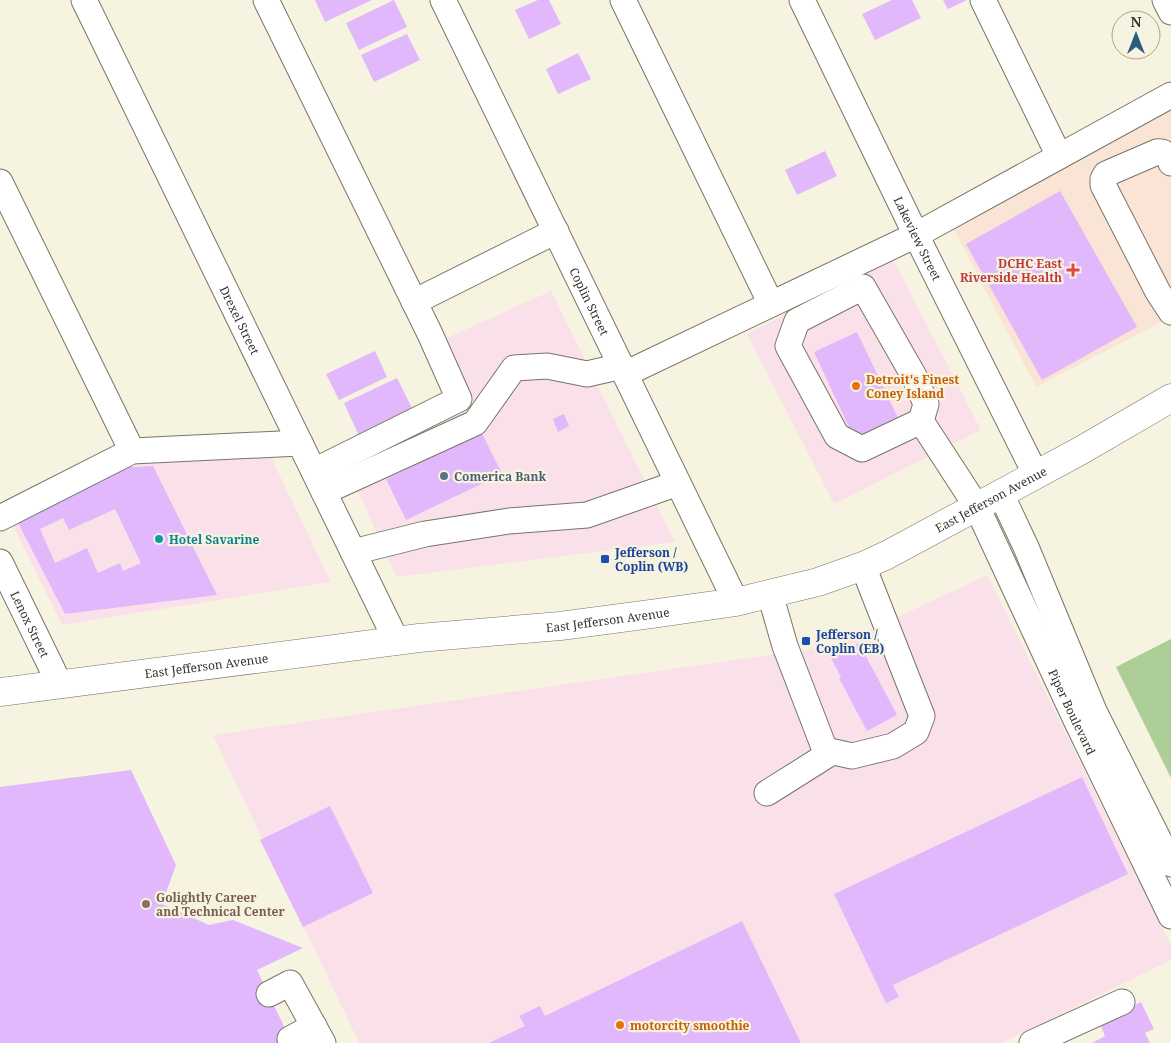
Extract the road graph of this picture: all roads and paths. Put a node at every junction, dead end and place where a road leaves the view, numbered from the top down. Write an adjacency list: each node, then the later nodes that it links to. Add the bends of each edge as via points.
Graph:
1 (84, 0): 21 (street, Drexel Street)
2 (266, 0): 16 (street)
3 (443, 0): 13 (street, Coplin Street)
4 (623, 0): 17 (street)
5 (802, 0): 14 (street, Lakeview Street)
6 (983, 0): 10 (street)
7 (1165, 0): 8 (street)
8 (1171, 12)
9 (1171, 95): 10 (street)
10 (1060, 156): 14 (street)
11 (1171, 163): 15 (street, via 1168,155 1157,152 1106,174 1103,179 1103,185)
12 (0, 182): 22 (street)
13 (556, 231): 16 (street); 18 (street, Coplin Street)
14 (916, 235): 17 (street); 23 (street, Lakeview Street)
15 (1167, 296)
16 (414, 302): 24 (street, via 459,399)
17 (771, 304): 18 (street)
18 (623, 370): 24 (street, via 587,374 547,366 514,368 476,422); 25 (street, Coplin Street)
19 (1171, 398): 23 (main road, East Jefferson Avenue)
20 (921, 421): 20 (street, via 926,404 915,378 862,287 797,322 788,346 837,436 862,449); 27 (street, Piper Boulevard)
21 (300, 443): 22 (street); 24 (street, Drexel Street)
22 (132, 451): 28 (street)
23 (1036, 475): 26 (main road, East Jefferson Avenue)
24 (319, 482): 29 (street, Drexel Street)
25 (678, 483): 29 (street, via 587,515 509,521 435,532); 33 (street, Coplin Street)
26 (1000, 494): 27 (main road, East Jefferson Avenue); 39 (street, Piper Boulevard, via 1026,547 1094,712)
27 (977, 507): 31 (main road, East Jefferson Avenue); 40 (street, Piper Boulevard)
28 (0, 518)
29 (353, 552): 34 (street, Drexel Street)
30 (0, 562): 35 (street, Lenox Street)
31 (863, 566): 32 (main road, East Jefferson Avenue); 37 (street, via 922,716 916,732 893,746 852,756)
32 (770, 594): 33 (main road, East Jefferson Avenue); 37 (street, via 785,646 825,750)
33 (736, 602): 34 (main road, East Jefferson Avenue, via 560,626)
34 (396, 640): 35 (main road, East Jefferson Avenue)
35 (60, 685): 36 (main road, East Jefferson Avenue)
36 (0, 692)
37 (832, 752): 38 (street)
38 (767, 793)
39 (1171, 864)
40 (1171, 916)
41 (269, 994): 43 (street, via 290,984)
42 (1122, 1002): 45 (street)
43 (319, 1034): 44 (street)
44 (290, 1039)
45 (1032, 1043)

